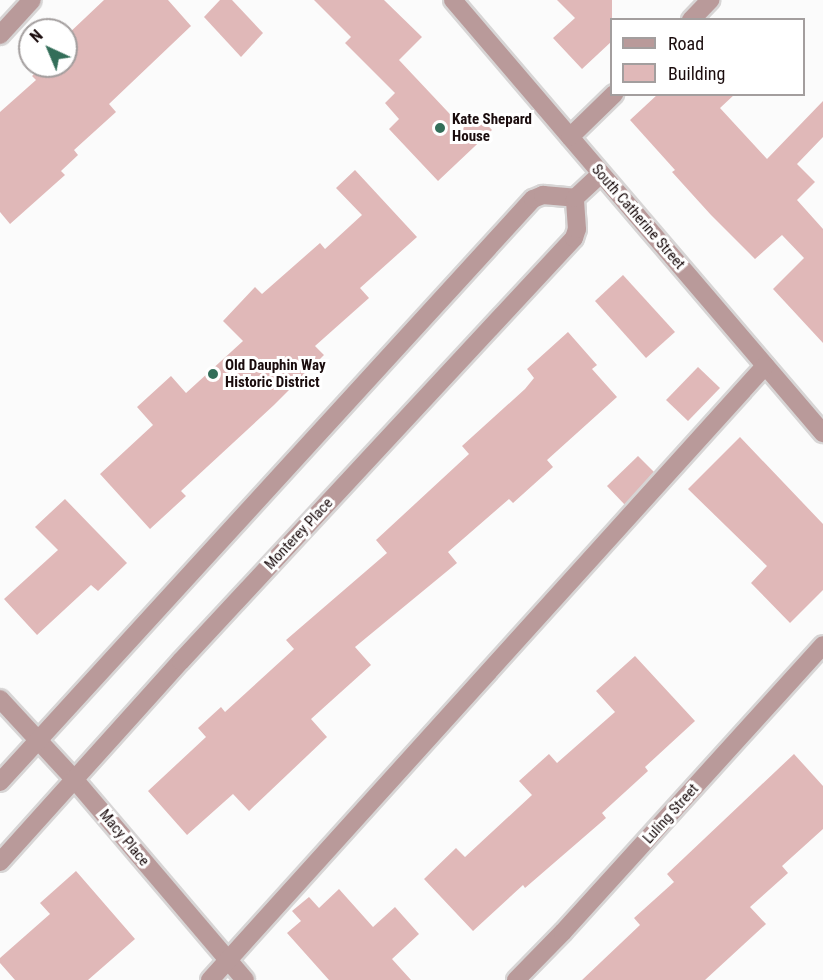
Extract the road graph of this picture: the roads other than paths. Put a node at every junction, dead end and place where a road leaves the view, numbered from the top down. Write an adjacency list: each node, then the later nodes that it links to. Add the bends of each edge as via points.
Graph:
1 (32, 0): 5 (street)
2 (453, 0): 7 (street, South Catherine Street)
3 (710, 0): 4 (street)
4 (693, 18)
5 (0, 35)
6 (612, 96): 7 (street)
7 (570, 137): 8 (street, South Catherine Street)
8 (601, 174): 9 (street); 10 (street, South Catherine Street)
9 (575, 198): 14 (street, via 543,195 533,199); 15 (street, Monterey Place, via 574,238)
10 (765, 366): 11 (street, South Catherine Street); 18 (street)
11 (823, 433)
12 (823, 645): 21 (street, Luling Street)
13 (0, 699): 14 (street, Macy Place)
14 (38, 739): 15 (street, Macy Place); 16 (street)
15 (74, 779): 17 (street, Monterey Place); 18 (street, Macy Place)
16 (0, 782)
17 (0, 862)
18 (228, 960): 19 (street); 20 (street, Macy Place)
19 (210, 980)
20 (245, 980)
21 (516, 980)

